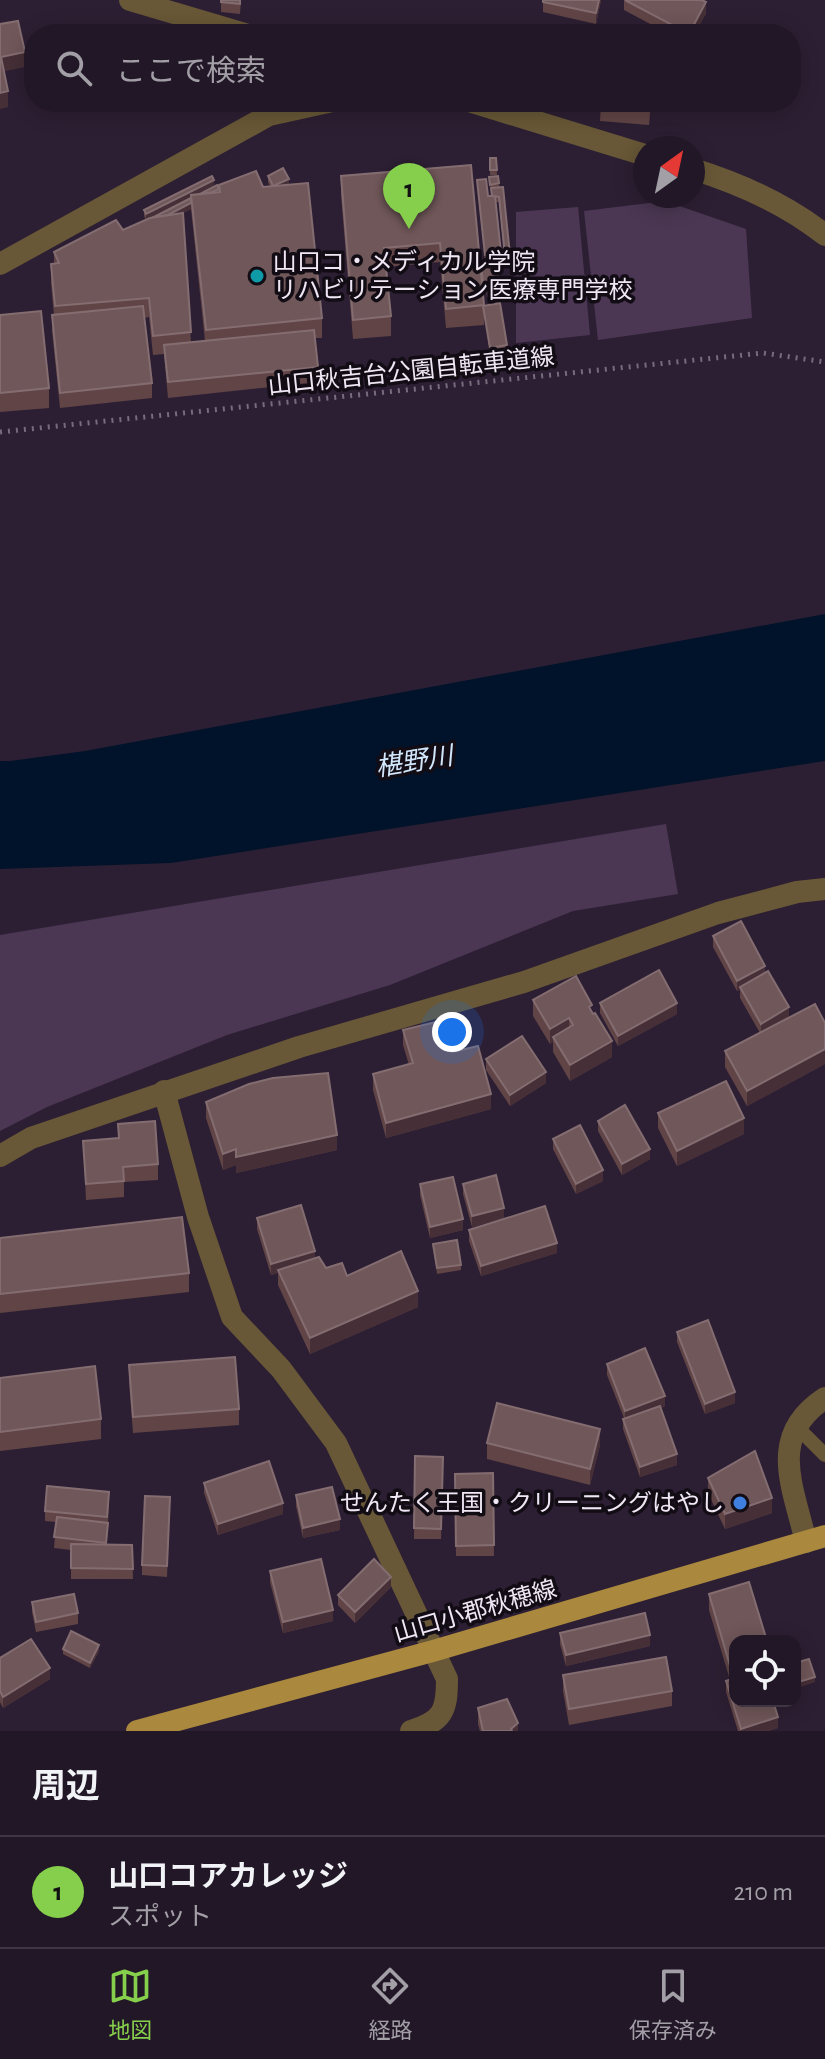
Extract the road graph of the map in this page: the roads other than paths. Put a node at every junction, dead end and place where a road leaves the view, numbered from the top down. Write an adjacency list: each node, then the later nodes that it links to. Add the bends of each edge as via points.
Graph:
1 (130, 0): 2 (street)
2 (211, 24)
3 (283, 112): 8 (street)
4 (505, 112): 5 (street)
5 (633, 151)
6 (705, 173): 7 (street, via 772,200)
7 (825, 235)
8 (0, 264)
9 (825, 889): 10 (street, via 718,913 524,982)
10 (164, 1091): 11 (street, via 31,1138); 16 (street, via 232,1317 281,1369 336,1443)
11 (0, 1156)
12 (825, 1398): 13 (street)
13 (797, 1427): 14 (lane); 15 (street, via 789,1439 788,1460)
14 (825, 1455)
15 (815, 1539): 16 (main road, 山口小郡秋穂線)
16 (433, 1651): 17 (main road, 山口小郡秋穂線); 18 (street, via 447,1679 447,1699 442,1714)
17 (137, 1731)
18 (411, 1731)

